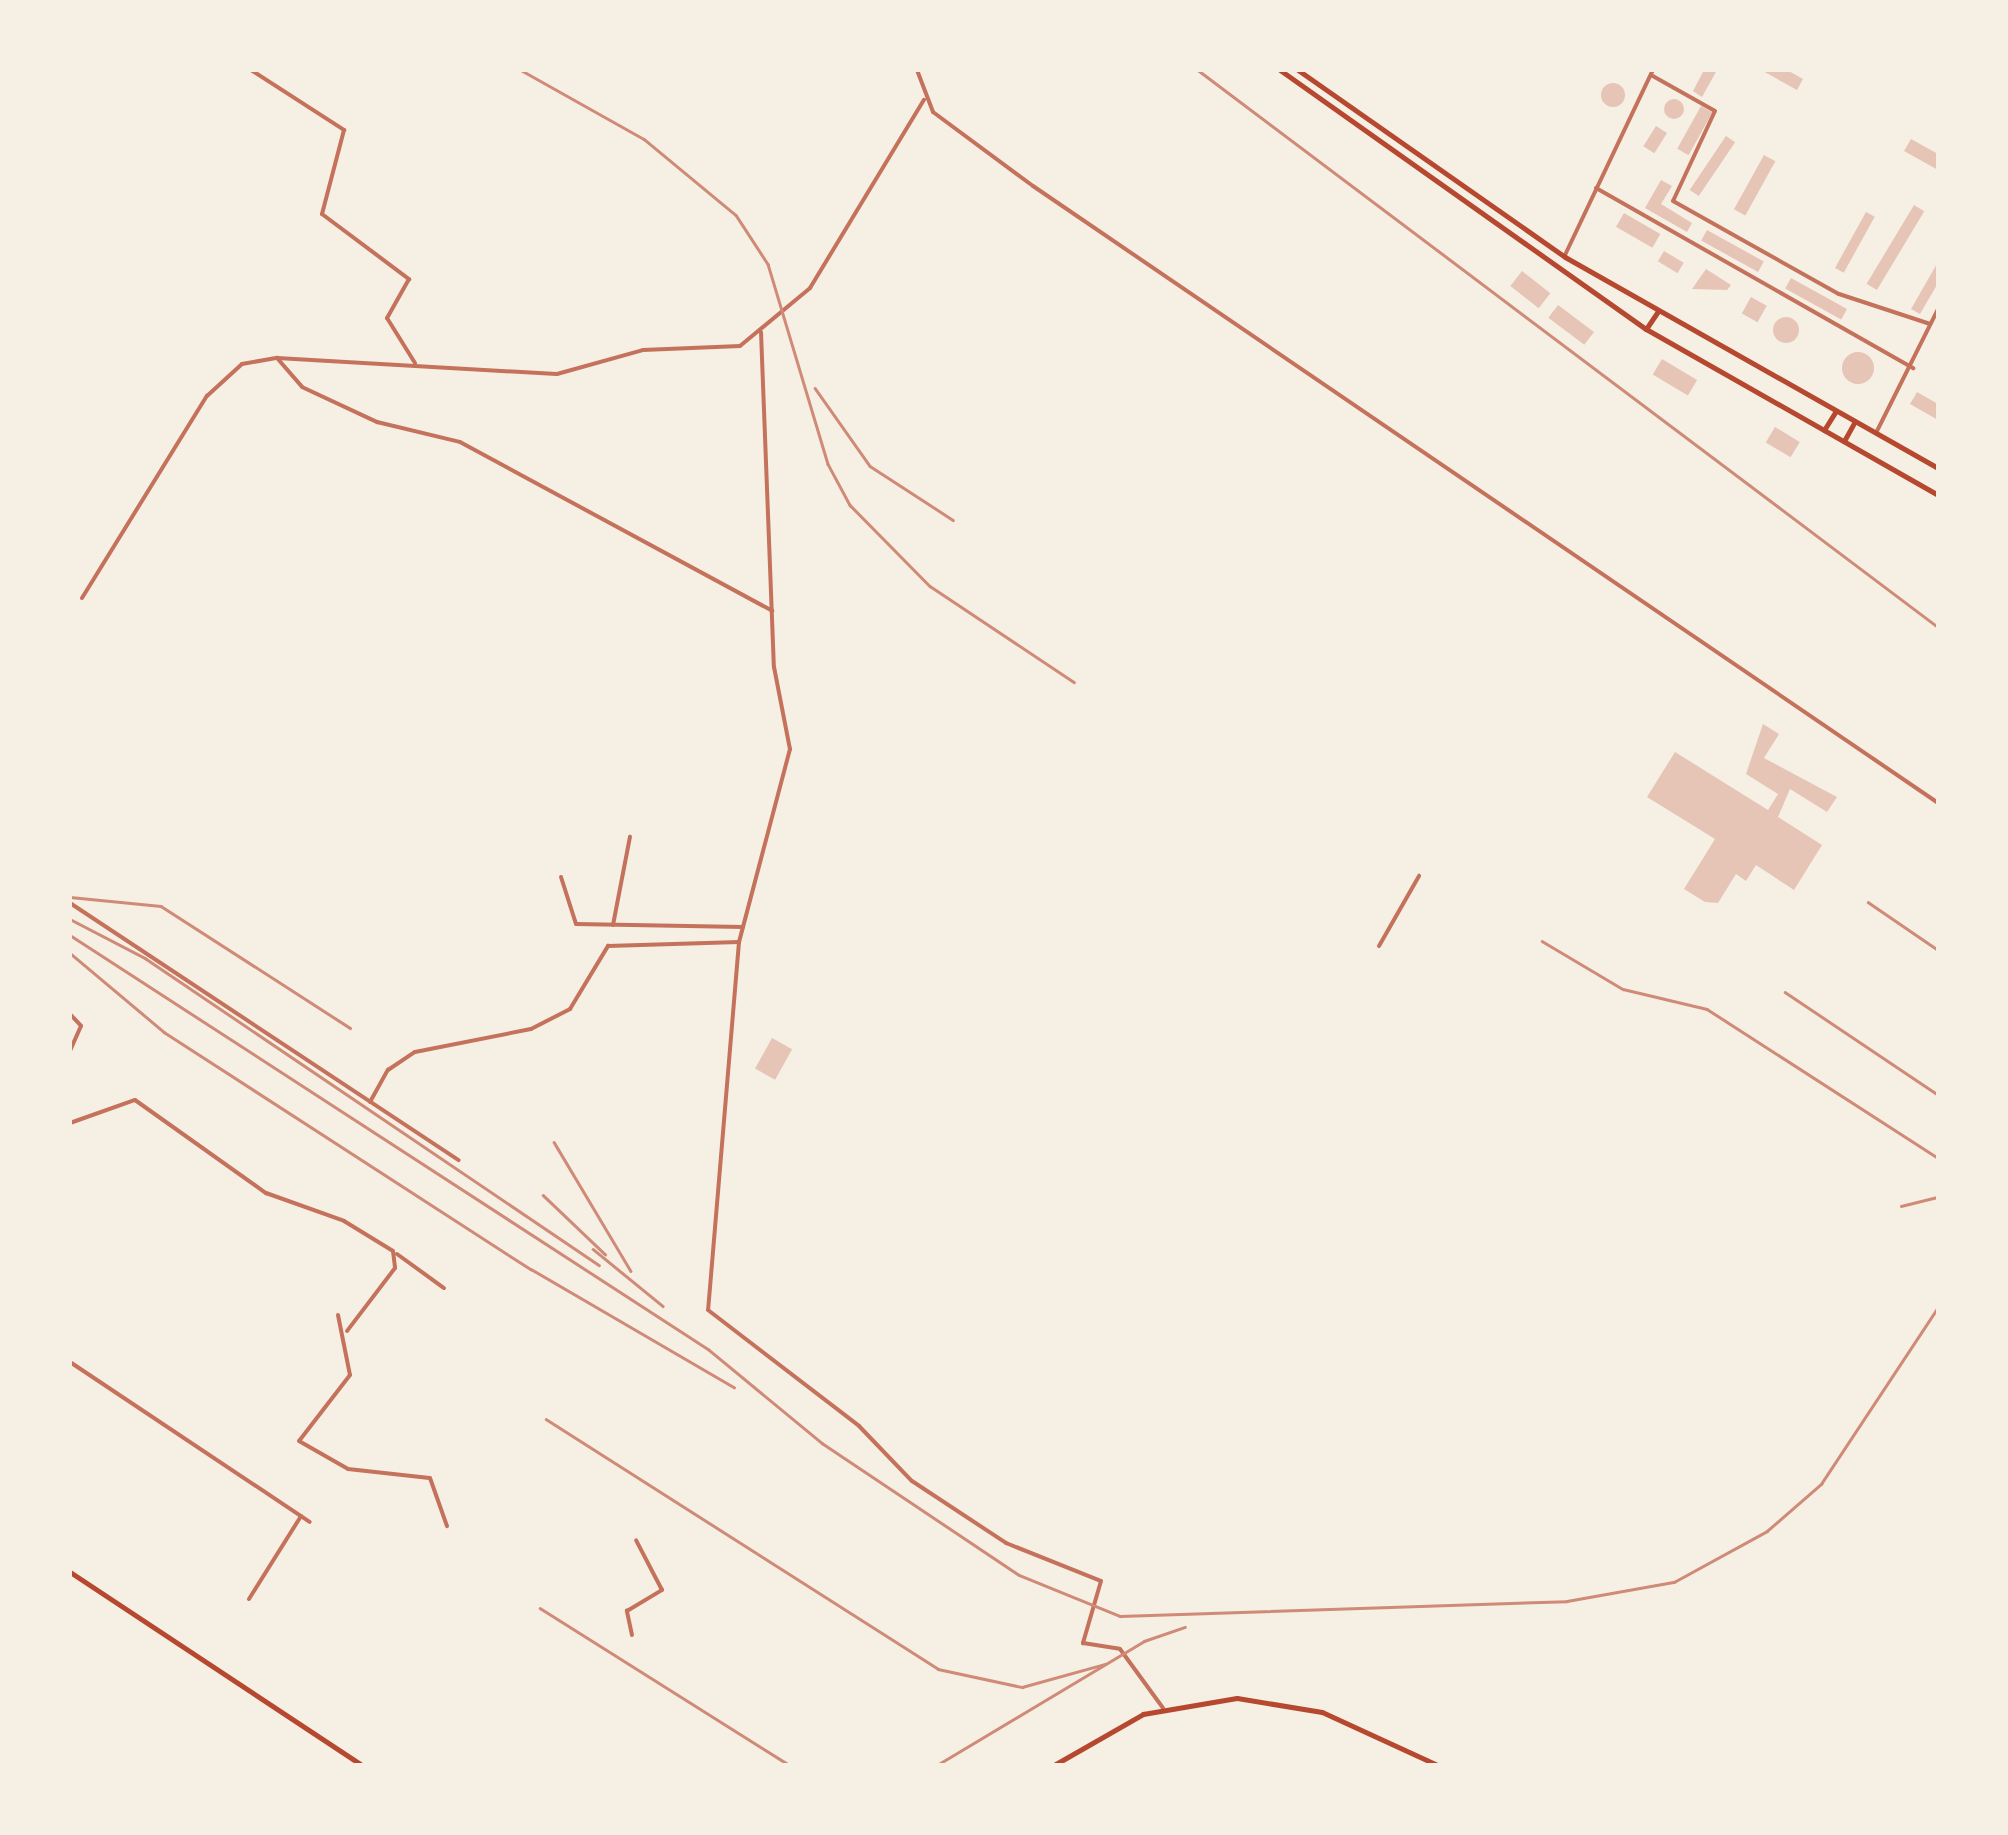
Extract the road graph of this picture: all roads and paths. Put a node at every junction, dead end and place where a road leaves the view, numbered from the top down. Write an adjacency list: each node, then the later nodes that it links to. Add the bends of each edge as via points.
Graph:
1 (250, 70): 15 (street, via 344,130 322,214 409,278 388,318)
2 (918, 70): 6 (street)
3 (1280, 70): 12 (main road)
4 (1298, 70): 8 (main road)
5 (1652, 73): 7 (street); 11 (street, via 1715,111 1673,201 1839,294)
6 (924, 100): 13 (street, via 810,288); 26 (street, via 1230,323)
7 (1596, 188): 8 (street); 16 (street)
8 (1565, 257): 10 (main road)
9 (1938, 309): 11 (street)
10 (1658, 310): 12 (main road); 17 (main road)
11 (1930, 324): 16 (street)
12 (1646, 329): 19 (main road)
13 (760, 332): 15 (street, via 728,349 642,350 557,374); 25 (street)
14 (277, 358): 15 (street); 24 (street, via 242,364 207,396); 25 (street, via 302,387 377,422 460,442)
15 (416, 364)
16 (1912, 368): 20 (street)
17 (1836, 410): 18 (main road); 19 (main road)
18 (1857, 423): 20 (main road); 21 (main road)
19 (1824, 430): 21 (main road)
20 (1876, 433): 22 (main road)
21 (1844, 441): 23 (main road)
22 (1938, 468)
23 (1938, 495)
24 (82, 598)
25 (772, 611): 32 (street, via 790,749)
26 (1938, 803)
27 (630, 837): 31 (street)
28 (1419, 876): 34 (street)
29 (561, 877): 31 (street, via 576,924)
30 (70, 903): 37 (street)
31 (613, 925): 32 (street)
32 (743, 927): 33 (street)
33 (740, 942): 37 (street, via 608,946 570,1009 530,1029 414,1052 388,1070); 52 (street, via 720,1097 711,1316 858,1426 912,1482 1006,1543 1100,1581 1083,1643 1116,1646)
34 (1379, 946)
35 (70, 1014): 36 (street, via 81,1026)
36 (70, 1052)
37 (370, 1102): 39 (street)
38 (70, 1123): 40 (street, via 135,1100 266,1193 344,1221)
39 (459, 1160)
40 (393, 1252): 41 (street); 43 (street, via 395,1268)
41 (444, 1288)
42 (338, 1315): 43 (street)
43 (347, 1331): 47 (street, via 350,1374 299,1442 348,1469 430,1478)
44 (70, 1362): 45 (street)
45 (301, 1516): 46 (street); 50 (street)
46 (310, 1522)
47 (448, 1526)
48 (636, 1540): 51 (street, via 662,1590 627,1611)
49 (70, 1572): 53 (main road)
50 (249, 1599)
51 (632, 1636)
52 (1163, 1708): 54 (main road); 55 (main road, via 1225,1698 1294,1704)
53 (362, 1765)
54 (1054, 1765)
55 (1437, 1765)

